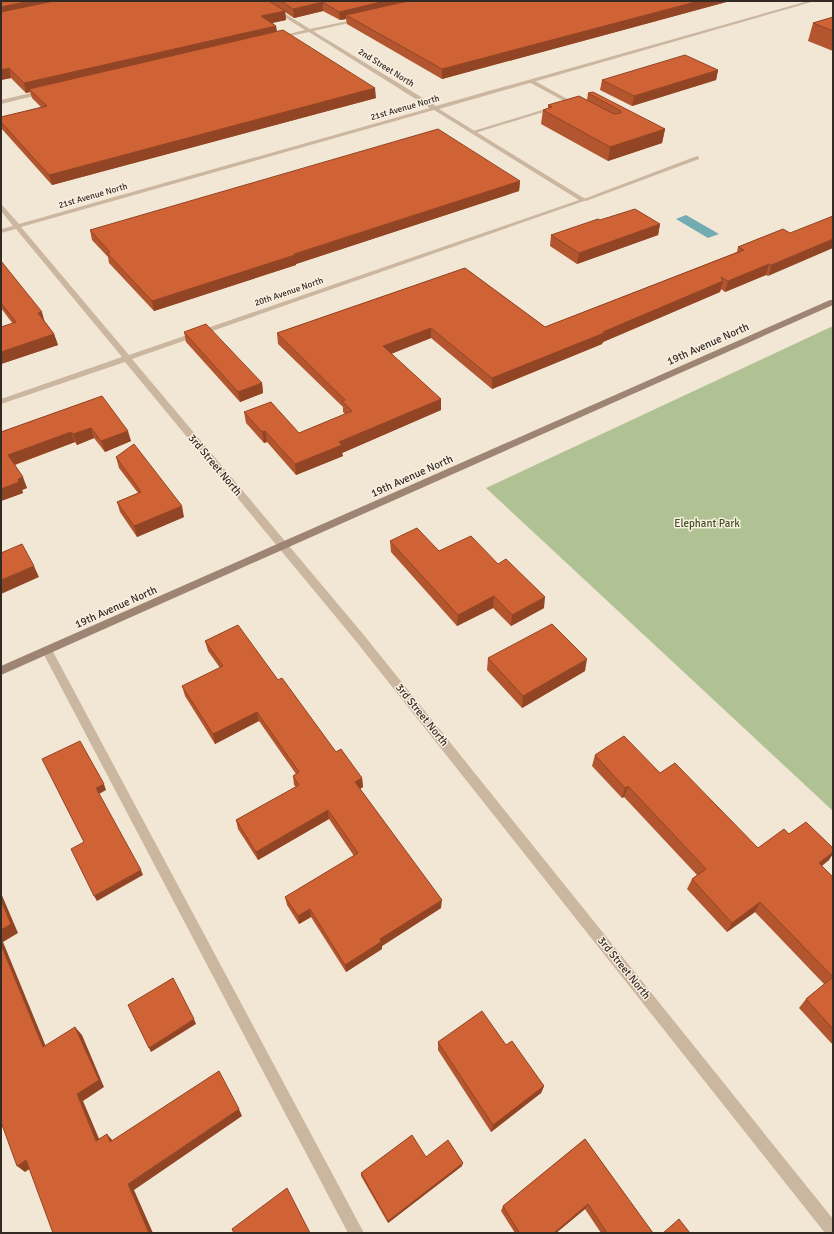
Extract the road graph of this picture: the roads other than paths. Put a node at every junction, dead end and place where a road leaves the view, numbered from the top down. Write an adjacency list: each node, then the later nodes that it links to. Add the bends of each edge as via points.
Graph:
1 (261, 1): 4 (street, 2nd Street North)
2 (813, 1): 6 (street, 21st Avenue North)
3 (370, 16): 4 (street)
4 (309, 31): 5 (street); 12 (street, 2nd Street North)
5 (270, 40)
6 (531, 81): 9 (street); 12 (street, 21st Avenue North)
7 (47, 91): 8 (street)
8 (1, 102)
9 (571, 103): 10 (street); 13 (street)
10 (564, 105)
11 (557, 107): 14 (street)
12 (435, 108): 14 (street, 2nd Street North); 18 (street, 21st Avenue North)
13 (584, 110)
14 (473, 132): 16 (street, 2nd Street North)
15 (697, 158): 16 (street, 20th Avenue North)
16 (584, 200): 21 (street, 20th Avenue North)
17 (1, 207): 18 (street, 3rd Street North)
18 (16, 226): 19 (street, 21st Avenue North); 21 (street, 3rd Street North)
19 (1, 231)
20 (833, 302): 23 (street, 19th Avenue North)
21 (126, 358): 22 (street, 20th Avenue North); 23 (street, 3rd Street North)
22 (1, 402)
23 (283, 546): 24 (street, 19th Avenue North); 26 (street, 3rd Street North, via 364,643)
24 (47, 651): 25 (street, 19th Avenue North); 27 (street)
25 (1, 671)
26 (833, 1231)
27 (356, 1233)

